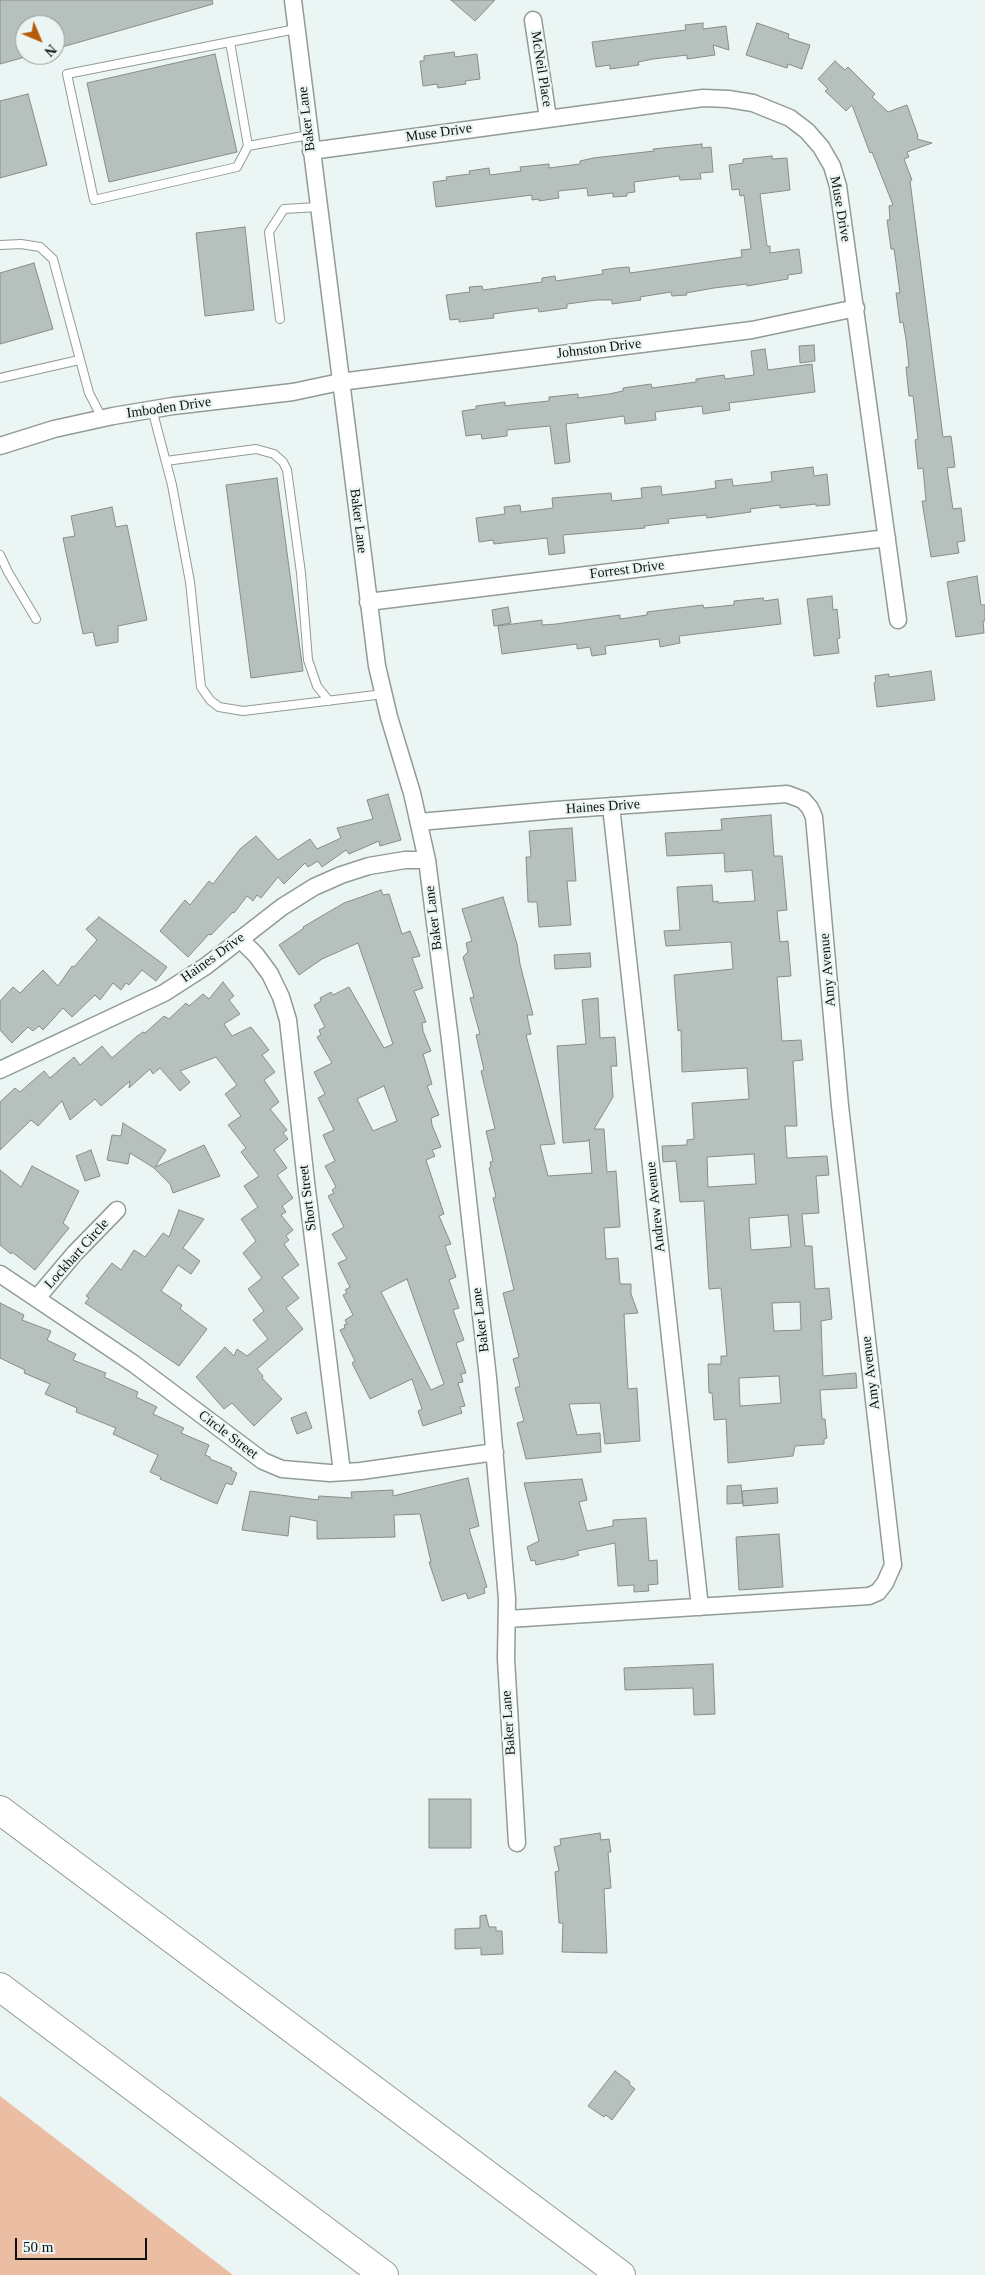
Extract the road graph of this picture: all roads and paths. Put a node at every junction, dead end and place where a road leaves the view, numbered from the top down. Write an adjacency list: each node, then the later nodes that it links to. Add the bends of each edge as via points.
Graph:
1 (293, 0): 3 (street, Baker Lane)
2 (533, 20): 5 (street, McNeil Place)
3 (296, 29): 4 (lane); 6 (street, Baker Lane)
4 (230, 42): 7 (lane); 7 (lane, via 66,74 94,200 237,167)
5 (548, 118): 6 (street, Muse Drive); 10 (street, Muse Drive, via 703,98 728,98 753,103 790,118 807,131 832,166 838,186)
6 (310, 143): 7 (lane); 8 (street, Baker Lane)
7 (248, 146)
8 (318, 207): 11 (lane, via 284,208 268,232); 14 (street, Baker Lane)
9 (0, 245): 12 (lane, via 40,247 53,259)
10 (856, 308): 14 (street, Johnston Drive, via 752,330); 19 (street, Muse Drive)
11 (280, 319)
12 (79, 360): 13 (lane); 16 (lane, via 89,393)
13 (0, 378)
14 (340, 382): 15 (street, Imboden Drive, via 293,392); 21 (street, Baker Lane)
15 (152, 410): 16 (street, Imboden Drive); 18 (lane)
16 (102, 418): 17 (street, Imboden Drive)
17 (0, 446)
18 (166, 460): 25 (lane, via 190,582 201,687 219,707 243,711); 25 (lane, via 256,449 274,454 283,462 287,470 300,564 308,660 317,686)
19 (887, 538): 21 (street, Forrest Drive); 23 (street, Muse Drive)
20 (0, 555): 22 (lane)
21 (368, 602): 24 (street, Baker Lane)
22 (36, 619)
23 (898, 620)
24 (384, 694): 25 (lane); 28 (street, Baker Lane)
25 (329, 701)
26 (787, 794): 27 (street, Haines Drive); 37 (street, Amy Avenue, via 803,800 814,816 840,1106 893,1565 885,1583 878,1592 869,1596)
27 (611, 806): 28 (street, Haines Drive); 37 (street, Andrew Avenue)
28 (419, 822): 29 (street, Baker Lane)
29 (427, 860): 30 (street, Haines Drive, via 369,866 341,875 282,907); 35 (street, Baker Lane)
30 (240, 939): 31 (street, Haines Drive, via 164,993); 36 (street, Short Street, via 270,974 288,1020)
31 (0, 1070)
32 (117, 1210): 34 (street, Lockhart Circle)
33 (0, 1274): 34 (street, Circle Street)
34 (37, 1298): 36 (street, Circle Street, via 134,1364 263,1461 300,1472)
35 (495, 1452): 36 (street, Circle Street); 38 (street, Baker Lane)
36 (342, 1472)
37 (700, 1607): 38 (street, Amy Avenue)
38 (508, 1620): 40 (street, Baker Lane, via 506,1659)
39 (0, 1810): 43 (highway)
40 (517, 1843)
41 (0, 1987): 42 (highway)
42 (384, 2275)
43 (621, 2275)

